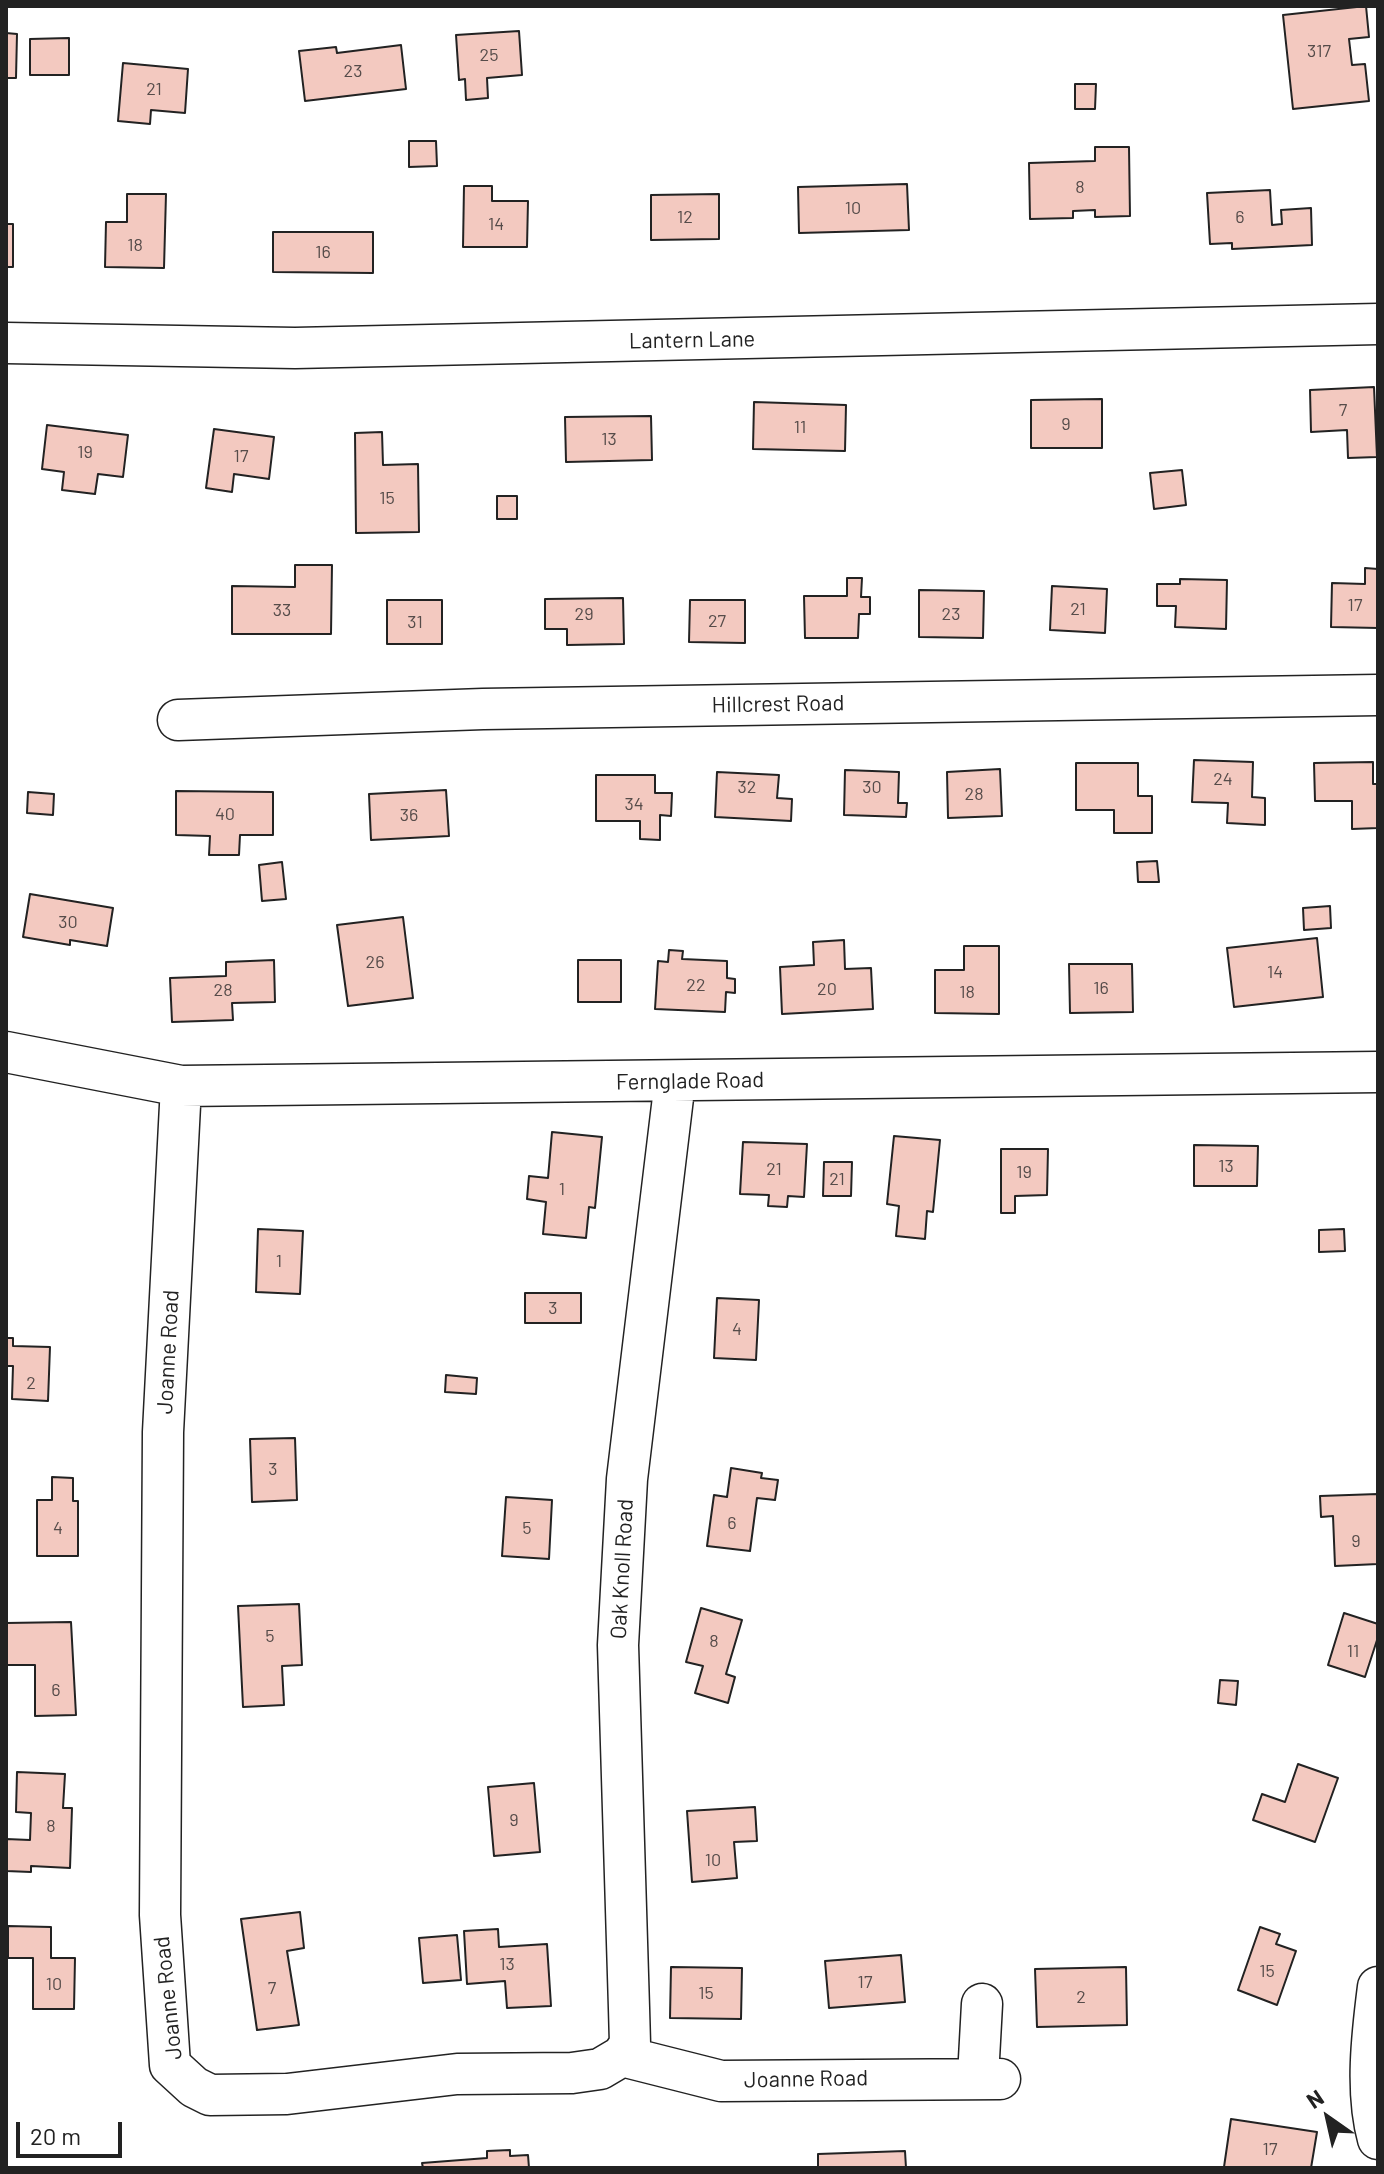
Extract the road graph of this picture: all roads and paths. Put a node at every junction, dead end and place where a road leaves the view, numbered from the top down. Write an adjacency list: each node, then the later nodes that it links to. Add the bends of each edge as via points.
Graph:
1 (1378, 324): 2 (street, Lantern Lane, via 295,348)
2 (6, 343)
3 (1378, 695): 4 (street, Hillcrest Road, via 499,708)
4 (178, 720)
5 (6, 1052): 8 (street, Fernglade Road)
6 (1378, 1072): 7 (street, Fernglade Road)
7 (675, 1081): 8 (street, Fernglade Road); 11 (street, Oak Knoll Road, via 627,1479 619,1630 630,2044)
8 (181, 1086): 11 (street, Joanne Road, via 163,1432 160,1915 170,2065 210,2095 287,2094 457,2074 572,2073 600,2069)
9 (1378, 1989): 12 (street, via 1373,2066)
10 (982, 2004): 11 (street, Joanne Road, via 989,2078 721,2081)
11 (622, 2056)
12 (1378, 2139)

